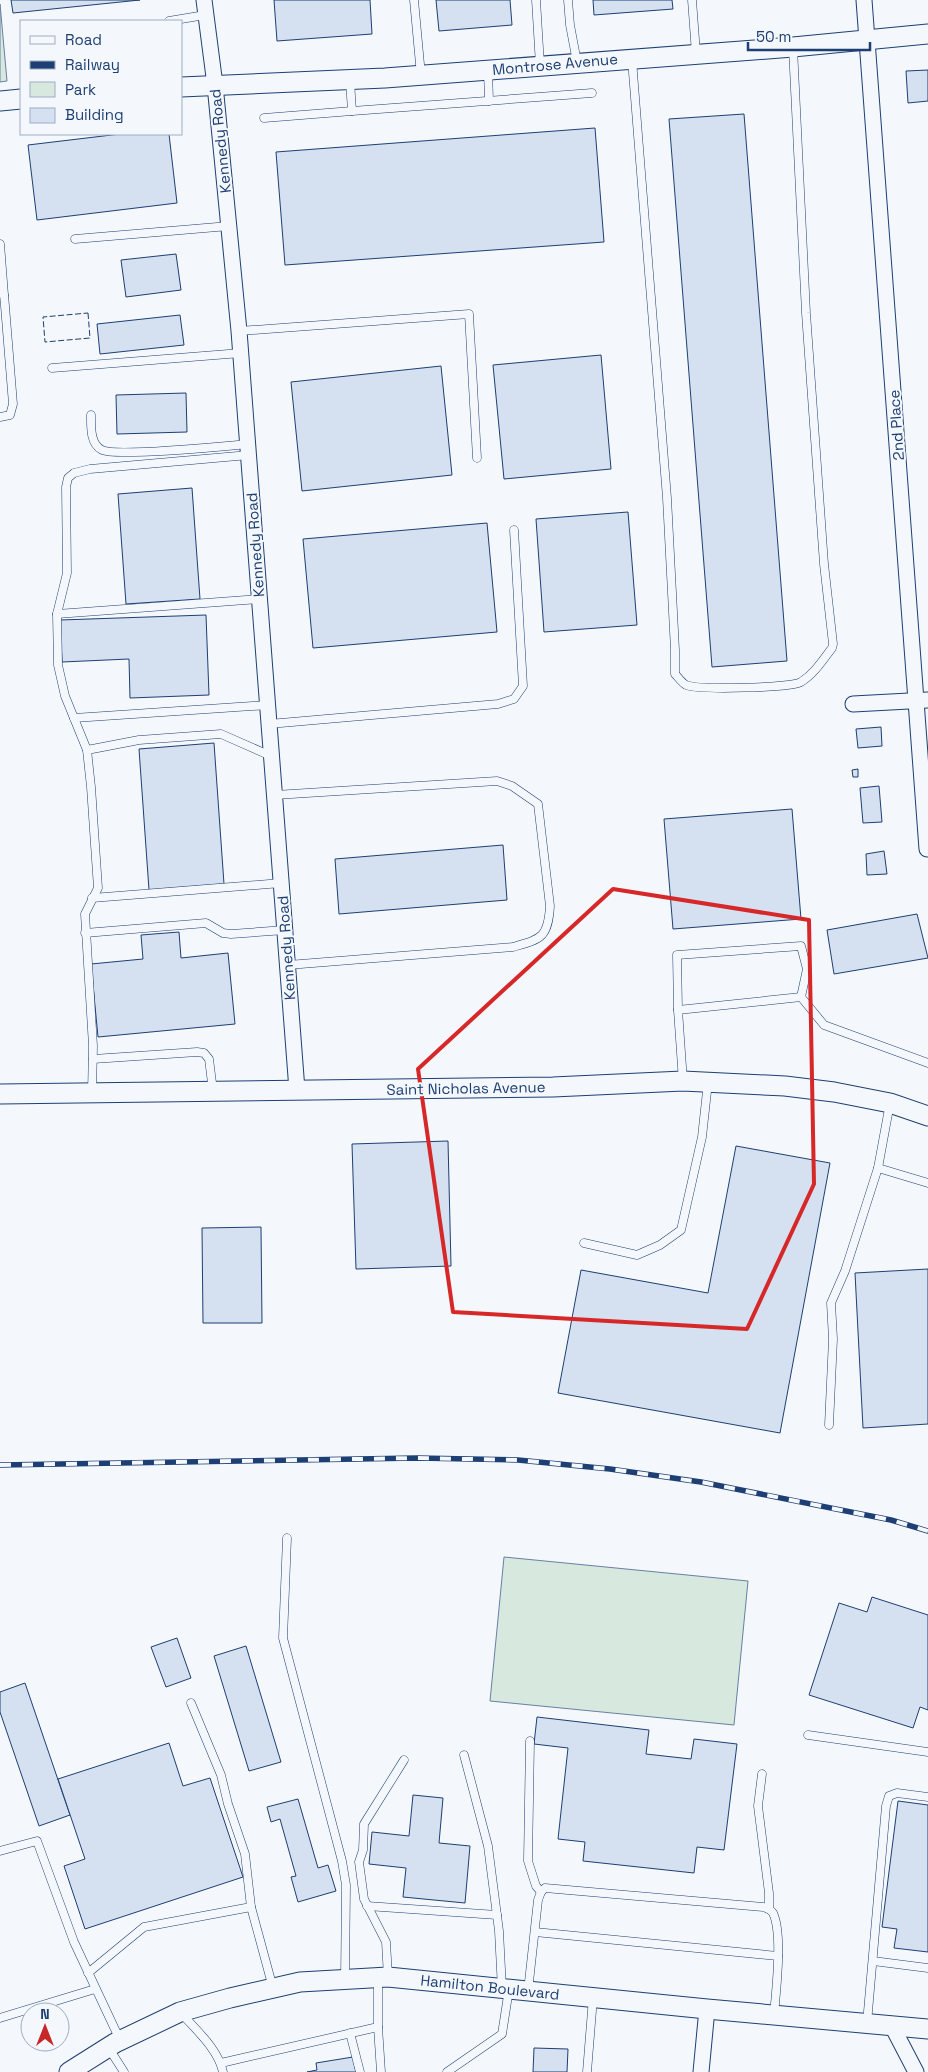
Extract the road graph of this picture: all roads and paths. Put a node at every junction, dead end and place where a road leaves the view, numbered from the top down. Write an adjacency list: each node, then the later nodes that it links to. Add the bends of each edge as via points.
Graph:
1 (204, 0): 7 (street, Kennedy Road)
2 (414, 0): 17 (lane)
3 (536, 0): 15 (lane)
4 (568, 0): 14 (lane)
5 (692, 0): 12 (lane)
6 (864, 0): 10 (street, 2nd Place)
7 (205, 15): 8 (lane); 19 (street, Kennedy Road)
8 (175, 20)
9 (928, 34): 10 (street, Montrose Avenue)
10 (868, 39): 11 (street, Montrose Avenue); 41 (street, 2nd Place)
11 (793, 47): 12 (street, Montrose Avenue); 13 (lane, via 806,313 833,644 812,674 799,683 771,686 708,688 686,685 674,674 667,498)
12 (696, 53): 13 (street, Montrose Avenue)
13 (632, 58): 14 (street, Montrose Avenue)
14 (577, 62): 15 (street, Montrose Avenue)
15 (540, 65): 16 (street, Montrose Avenue)
16 (488, 69): 17 (street, Montrose Avenue); 24 (lane)
17 (421, 75): 18 (street, Montrose Avenue)
18 (350, 79): 19 (street, Montrose Avenue); 25 (lane)
19 (215, 85): 20 (street, Montrose Avenue); 27 (street, Kennedy Road)
20 (182, 87)
21 (592, 93): 24 (lane)
22 (20, 99): 23 (street)
23 (0, 101)
24 (489, 101): 25 (lane)
25 (352, 111): 26 (lane)
26 (264, 118)
27 (229, 226): 28 (lane); 31 (street, Kennedy Road)
28 (75, 239)
29 (0, 244): 30 (lane)
30 (2, 293): 35 (lane, via 13,404 10,415)
31 (239, 332): 32 (street, Kennedy Road); 37 (lane, via 469,314)
32 (241, 353): 33 (lane); 36 (street, Kennedy Road)
33 (52, 368)
34 (90, 415): 36 (lane, via 95,443 107,452)
35 (0, 418)
36 (248, 450): 39 (street, Kennedy Road); 40 (lane, via 90,469 68,478 67,573)
37 (477, 458)
38 (514, 530): 45 (lane, via 522,686 514,699 498,704)
39 (260, 599): 40 (lane); 43 (street, Kennedy Road)
40 (57, 614): 44 (lane, via 58,665)
41 (922, 700): 42 (street); 49 (street, 2nd Place)
42 (853, 704)
43 (268, 705): 44 (lane); 45 (street, Kennedy Road)
44 (74, 718): 46 (lane)
45 (269, 724): 47 (street, Kennedy Road)
46 (87, 750): 47 (lane, via 139,740 221,734); 51 (lane, via 98,888)
47 (272, 756): 48 (street, Kennedy Road)
48 (275, 795): 50 (street, Kennedy Road); 54 (lane, via 497,781 512,786 538,804 550,906 549,923 542,935 537,940 513,947)
49 (927, 849)
50 (282, 883): 51 (lane); 52 (street, Kennedy Road)
51 (92, 898): 53 (lane, via 84,914)
52 (285, 930): 53 (lane, via 231,934 206,923); 54 (street, Kennedy Road)
53 (85, 933): 57 (lane)
54 (288, 965): 61 (street, Kennedy Road)
55 (801, 997): 56 (lane); 56 (lane, via 807,969 801,946 677,955); 58 (lane, via 824,1025)
56 (678, 1010): 59 (lane)
57 (93, 1059): 62 (lane, via 204,1053 209,1059); 63 (lane)
58 (928, 1063)
59 (683, 1081): 60 (street, Saint Nicholas Avenue); 61 (street, Saint Nicholas Avenue, via 553,1087)
60 (708, 1082): 65 (street, Saint Nicholas Avenue, via 785,1086); 69 (lane, via 702,1137 680,1230 660,1245 637,1255)
61 (297, 1090): 62 (street, Saint Nicholas Avenue)
62 (213, 1091): 63 (street, Saint Nicholas Avenue)
63 (92, 1093): 64 (street, Saint Nicholas Avenue)
64 (0, 1094)
65 (890, 1103): 66 (street, Saint Nicholas Avenue); 67 (lane)
66 (928, 1116)
67 (878, 1168): 68 (lane); 70 (lane, via 831,1303 833,1339)
68 (928, 1183)
69 (584, 1243)
70 (829, 1424)
71 (287, 1538): 92 (lane, via 283,1638 345,1877)
72 (190, 1703): 83 (lane, via 221,1775 245,1854)
73 (808, 1735): 75 (lane)
74 (530, 1741): 81 (lane, via 528,1861)
75 (928, 1752)
76 (464, 1755): 85 (lane, via 488,1846)
77 (404, 1760): 82 (lane, via 364,1824 359,1862)
78 (762, 1774): 84 (lane, via 758,1806)
79 (928, 1797): 88 (lane, via 897,1793 889,1796)
80 (0, 1851): 90 (lane, via 37,1840)
81 (540, 1892): 84 (lane, via 550,1887); 86 (lane)
82 (367, 1906): 85 (lane); 91 (lane, via 386,1942)
83 (251, 1907): 90 (lane, via 144,1928); 93 (lane)
84 (771, 1911): 87 (lane)
85 (497, 1915): 95 (lane)
86 (535, 1932): 87 (lane); 96 (lane)
87 (778, 1956): 100 (lane)
88 (873, 1961): 89 (lane); 102 (lane)
89 (928, 1968)
90 (88, 1973): 94 (lane)
91 (383, 1977): 92 (street, Hamilton Boulevard); 95 (street, Hamilton Boulevard); 104 (lane)
92 (345, 1980): 93 (street, Hamilton Boulevard, via 300,1982)
93 (273, 1988): 99 (street, Hamilton Boulevard)
94 (95, 1989): 101 (lane); 107 (lane)
95 (506, 1989): 96 (street, Hamilton Boulevard); 114 (lane, via 502,2034)
96 (528, 1991): 97 (street, Hamilton Boulevard)
97 (593, 1998): 98 (street, Hamilton Boulevard); 115 (lane)
98 (707, 2010): 100 (street, Hamilton Boulevard); 116 (street)
99 (180, 2012): 107 (street, Hamilton Boulevard); 108 (lane, via 207,2041)
100 (774, 2015): 102 (street, Hamilton Boulevard)
101 (0, 2018)
102 (867, 2024): 103 (street, Hamilton Boulevard)
103 (892, 2026): 105 (street, Hamilton Boulevard); 117 (street)
104 (378, 2027): 106 (lane); 113 (lane)
105 (928, 2029)
106 (350, 2033): 108 (lane); 112 (lane)
107 (114, 2044): 109 (street, Hamilton Boulevard); 110 (lane)
108 (221, 2063): 111 (lane)
109 (69, 2072)
110 (124, 2072)
111 (223, 2072)
112 (360, 2072)
113 (381, 2072)
114 (447, 2072)
115 (587, 2072)
116 (701, 2072)
117 (916, 2072)

